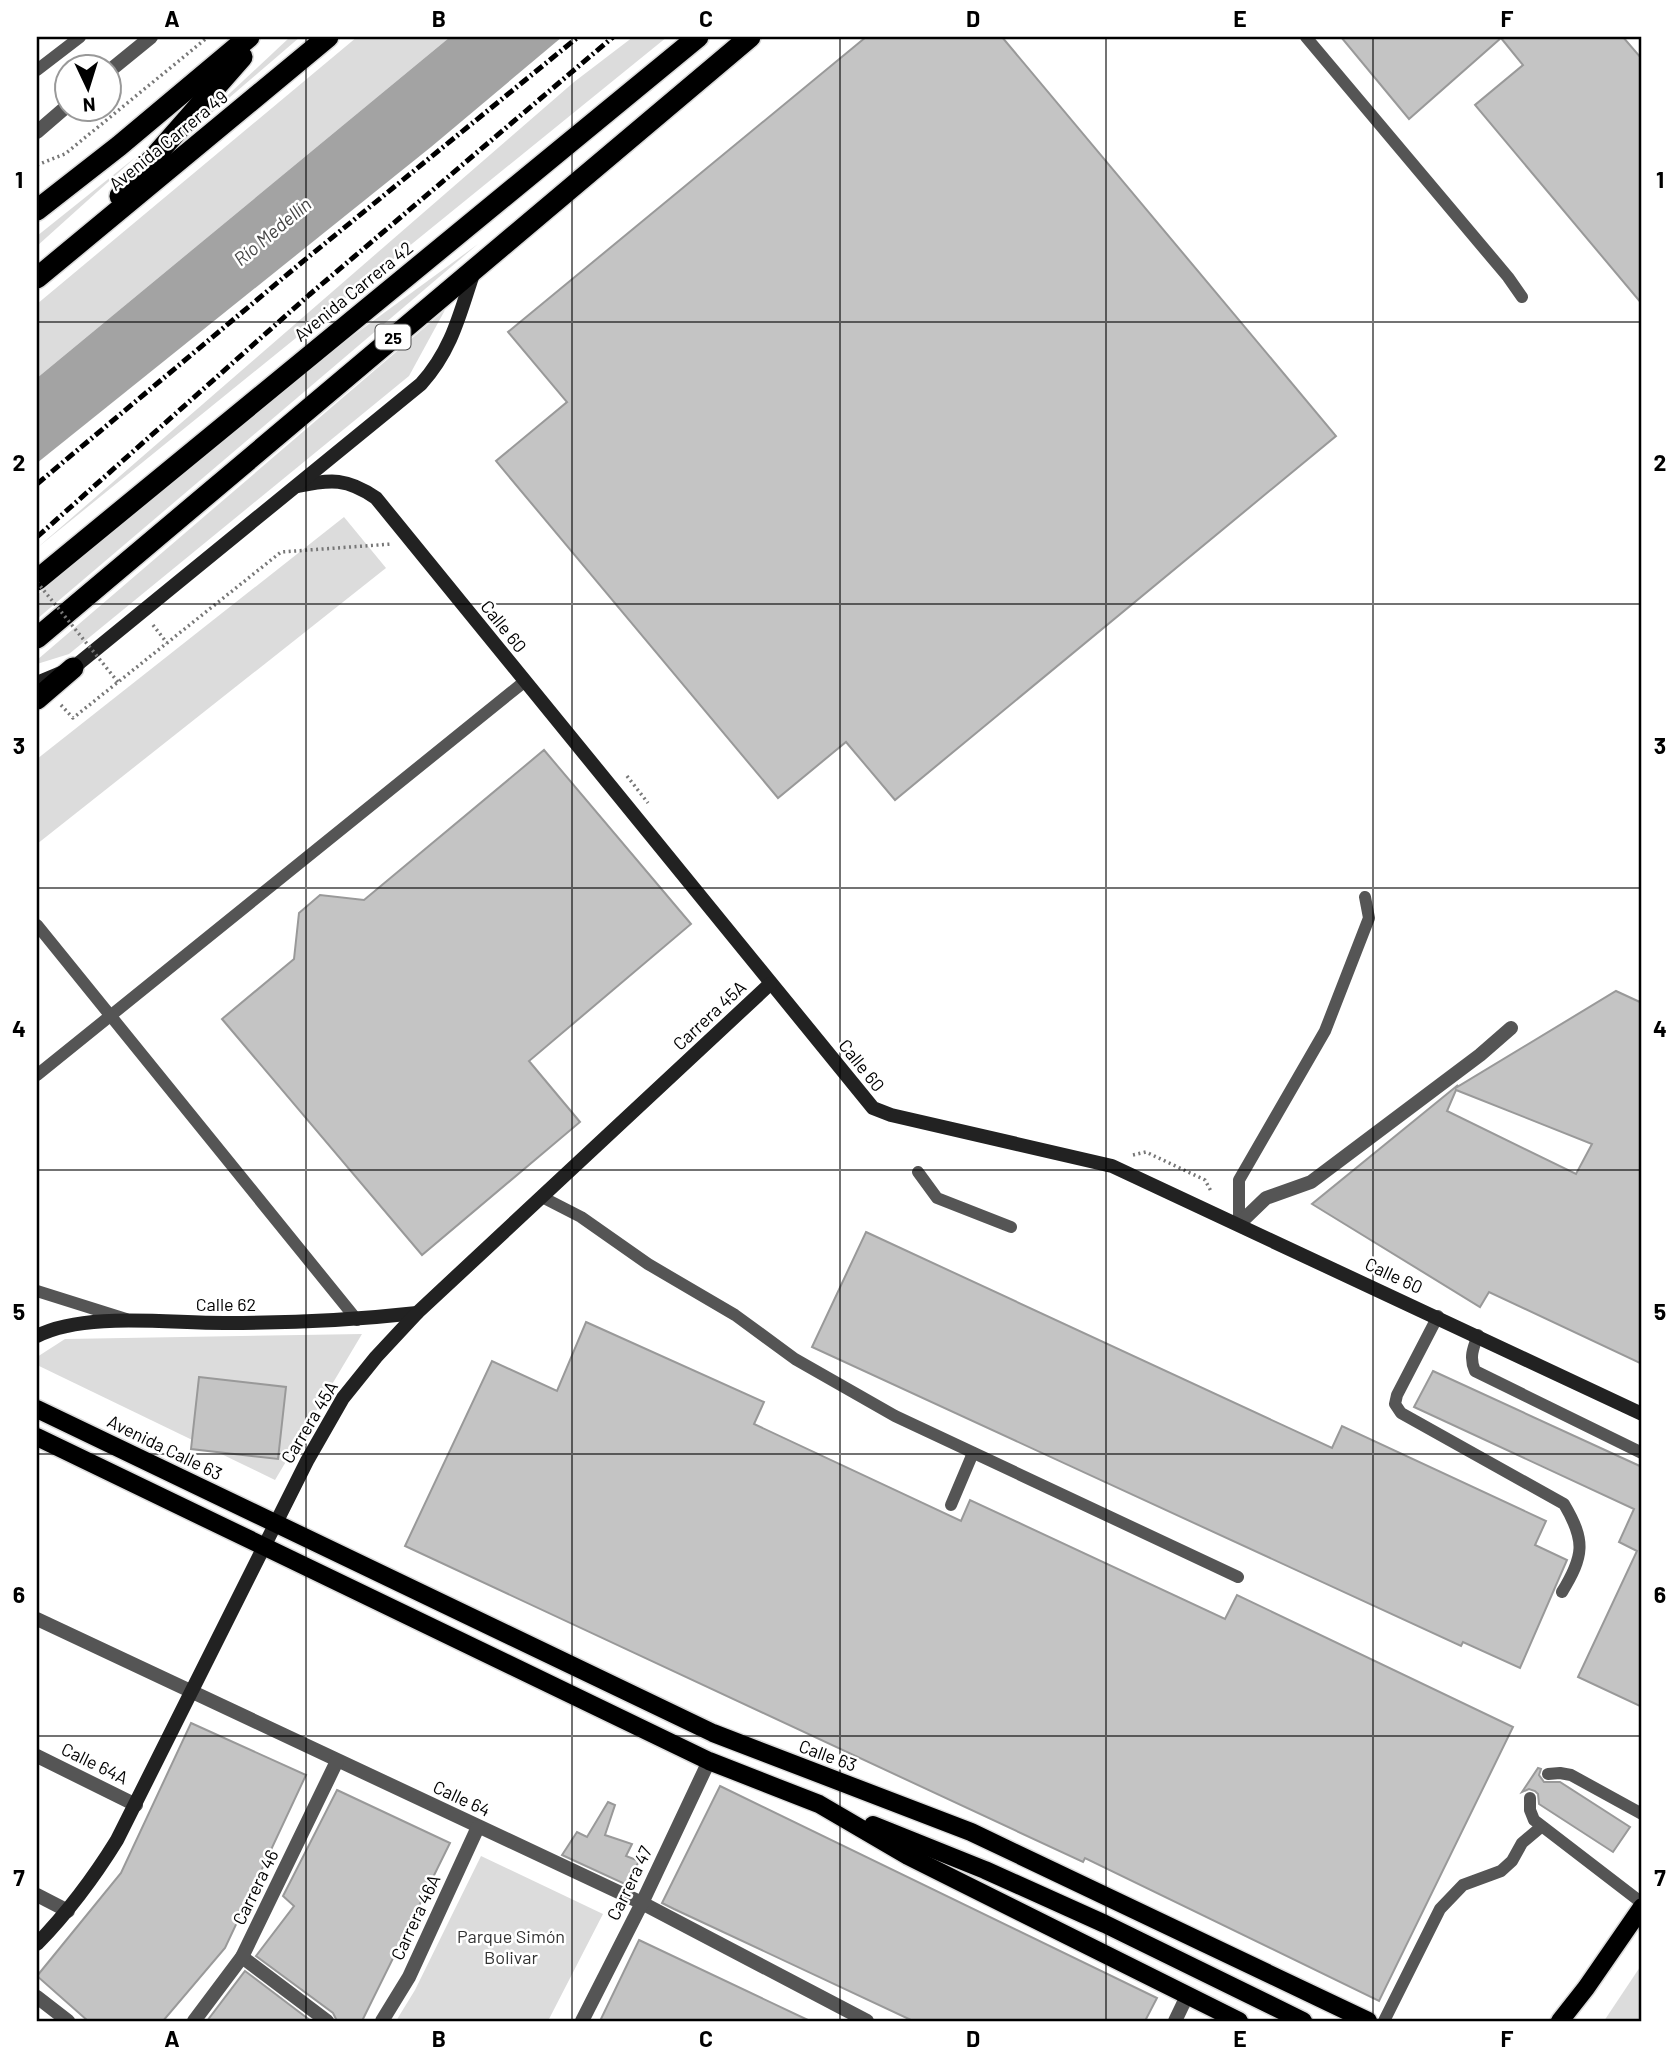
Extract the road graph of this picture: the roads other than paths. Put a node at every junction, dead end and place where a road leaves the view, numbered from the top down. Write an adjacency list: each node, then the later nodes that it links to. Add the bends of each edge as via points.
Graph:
1 (80, 37): 10 (lane)
2 (151, 37): 9 (street)
3 (249, 37): 13 (highway, Avenida Carrera 49)
4 (260, 37): 14 (highway)
5 (328, 37): 14 (highway, Avenida Carrera 49)
6 (698, 37): 19 (highway, Avenida Carrera 42 / 25)
7 (750, 37): 15 (highway, 25)
8 (1306, 37): 17 (lane)
9 (122, 61)
10 (40, 62)
11 (52, 119): 12 (street)
12 (37, 132)
13 (37, 210)
14 (81, 241): 16 (highway, Avenida Carrera 49)
15 (474, 269): 18 (street, via 450,345 437,366); 20 (highway, 25)
16 (37, 278)
17 (1522, 297)
18 (298, 486): 21 (street); 23 (street, Calle 60, via 342,481 376,498)
19 (37, 581)
20 (37, 638)
21 (73, 668): 22 (street); 24 (highway)
22 (37, 682)
23 (524, 682): 27 (street, Calle 60); 28 (lane)
24 (37, 699)
25 (1365, 897): 33 (lane, via 1369,918 1325,1031 1239,1180)
26 (37, 925): 28 (lane)
27 (770, 984): 32 (street, Carrera 45A); 33 (street, Calle 60, via 873,1108 1112,1166)
28 (110, 1016): 30 (lane); 38 (lane)
29 (1511, 1028): 33 (street, via 1311,1182 1266,1198)
30 (37, 1075)
31 (918, 1172): 34 (lane, via 937,1198)
32 (542, 1197): 36 (street, Carrera 45A); 45 (lane, via 735,1315 795,1359 895,1416)
33 (1239, 1224): 37 (street, Calle 60)
34 (1011, 1227)
35 (37, 1291): 39 (lane)
36 (417, 1313): 38 (street, Calle 62); 48 (street, Carrera 45A, via 343,1398)
37 (1438, 1317): 40 (street, Calle 60); 51 (lane, via 1395,1404 1401,1413 1564,1504 1578,1527 1580,1549 1577,1568)
38 (357, 1320): 39 (street, Calle 62)
39 (136, 1322): 41 (street, Calle 62, via 65,1325)
40 (1478, 1335): 43 (street, Calle 60); 46 (lane, via 1471,1354 1475,1371)
41 (37, 1336)
42 (37, 1409): 48 (main road, Avenida Calle 63)
43 (1642, 1414)
44 (37, 1437): 49 (main road)
45 (973, 1452): 47 (lane); 50 (lane)
46 (1642, 1453)
47 (950, 1505)
48 (276, 1524): 49 (street, Carrera 45A); 82 (main road, Calle 63, via 713,1733 971,1832)
49 (264, 1547): 53 (street, Carrera 45A); 56 (main road)
50 (1238, 1577)
51 (1562, 1592)
52 (37, 1619): 53 (street, Calle 64)
53 (191, 1692): 55 (street, Calle 64); 60 (street, Carrera 45A)
54 (37, 1756): 60 (street, Calle 64A)
55 (337, 1761): 62 (street, Calle 64); 69 (street, Carrera 46)
56 (709, 1761): 59 (main road); 65 (street, Carrera 47)
57 (1548, 1774): 61 (lane, via 1571,1775)
58 (1530, 1798): 63 (lane, via 1530,1810)
59 (819, 1804): 71 (main road, via 908,1856); 81 (main road, via 1027,1888)
60 (136, 1805): 67 (street, Carrera 45A, via 94,1877)
61 (1642, 1814)
62 (478, 1827): 65 (street, Calle 64); 76 (street, Carrera 46A, via 408,1977)
63 (1541, 1827): 66 (lane); 83 (lane, via 1501,1871 1463,1885 1440,1909)
64 (37, 1895): 67 (street)
65 (642, 1903): 77 (street, Carrera 47); 78 (street, Calle 64)
66 (1642, 1905): 70 (main road)
67 (68, 1911): 68 (street, Carrera 45A)
68 (37, 1944)
69 (243, 1957): 74 (street, Carrera 46); 75 (street)
70 (1586, 1988): 84 (main road); 85 (main road)
71 (1187, 1996): 79 (street); 80 (main road)
72 (37, 1997): 73 (street)
73 (68, 2021)
74 (194, 2021)
75 (327, 2021)
76 (382, 2021)
77 (582, 2021)
78 (867, 2021)
79 (1175, 2021)
80 (1239, 2021)
81 (1303, 2021)
82 (1368, 2021)
83 (1384, 2021)
84 (1560, 2021)
85 (1573, 2021)

